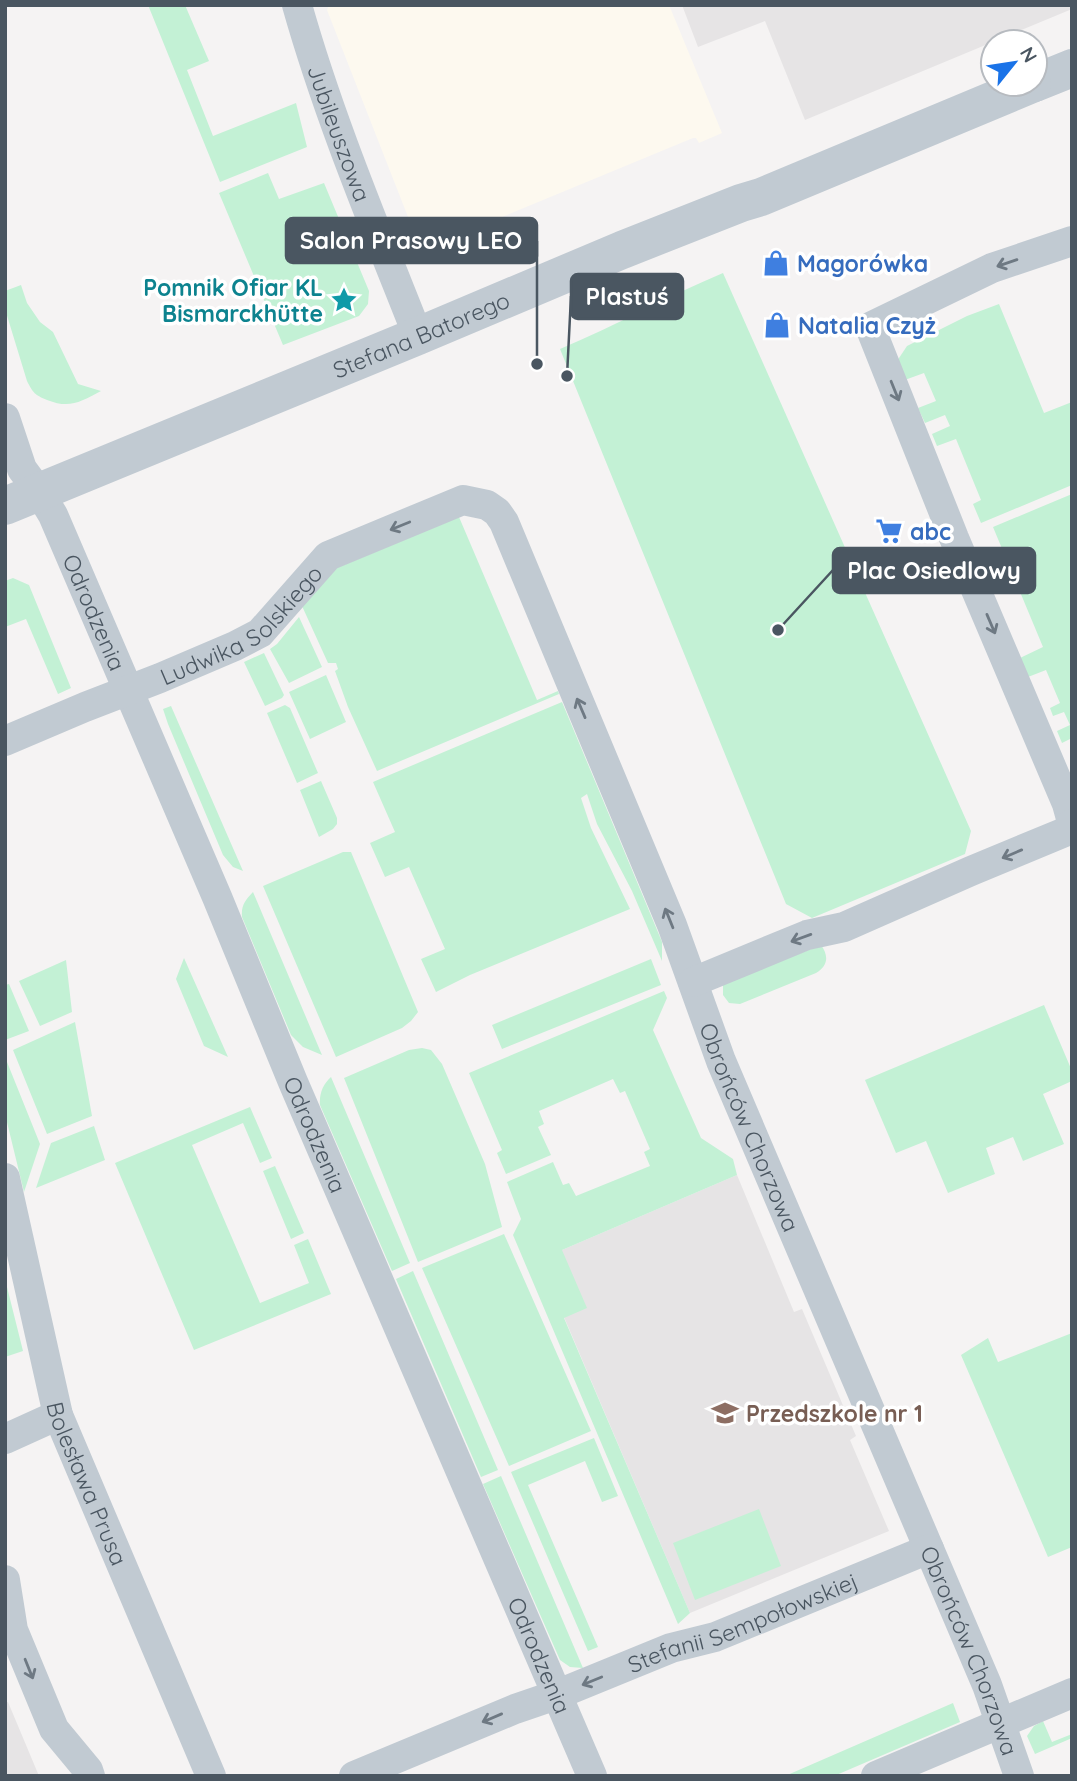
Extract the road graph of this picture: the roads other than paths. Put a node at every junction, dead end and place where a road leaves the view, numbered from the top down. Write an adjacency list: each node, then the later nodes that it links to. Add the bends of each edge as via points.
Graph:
1 (297, 5): 6 (street, Jubileuszowa, via 313,61)
2 (1072, 68): 3 (street, Stefana Batorego)
3 (1049, 77)
4 (997, 98): 6 (street, Stefana Batorego)
5 (1072, 241): 12 (street, one-way to 12, via 992,268 870,327)
6 (418, 336): 8 (street, Stefana Batorego)
7 (5, 418): 8 (street, Odrodzenia, via 22,469)
8 (22, 499): 10 (street, Odrodzenia, via 53,515)
9 (463, 500): 10 (street, Ludwika Solskiego, one-way to 10, via 328,556 260,633); 13 (street, Obrońców Chorzowa, one-way to 9, via 504,522 487,505)
10 (127, 690): 11 (street, Ludwika Solskiego); 20 (street, Odrodzenia)
11 (5, 741)
12 (1072, 823): 13 (street, one-way to 13, via 1065,832 844,928 807,934)
13 (693, 982): 17 (street, Obrońców Chorzowa, via 721,1061)
14 (5, 1178): 15 (street, Bolesława Prusa)
15 (58, 1415): 16 (street); 23 (street, Bolesława Prusa)
16 (5, 1438)
17 (929, 1549): 20 (street, Stefanii Sempołowskiej, one-way to 20, via 715,1637 671,1648); 21 (street, Obrońców Chorzowa)
18 (5, 1580): 22 (street, one-way to 22, via 13,1630 54,1728)
19 (1072, 1693): 21 (street)
20 (556, 1695): 24 (street, Stefanii Sempołowskiej, one-way to 24); 25 (street, Odrodzenia)
21 (1001, 1723): 26 (street); 27 (street, Obrońców Chorzowa)
22 (90, 1776)
23 (211, 1776)
24 (354, 1776)
25 (592, 1776)
26 (876, 1776)
27 (1019, 1776)

